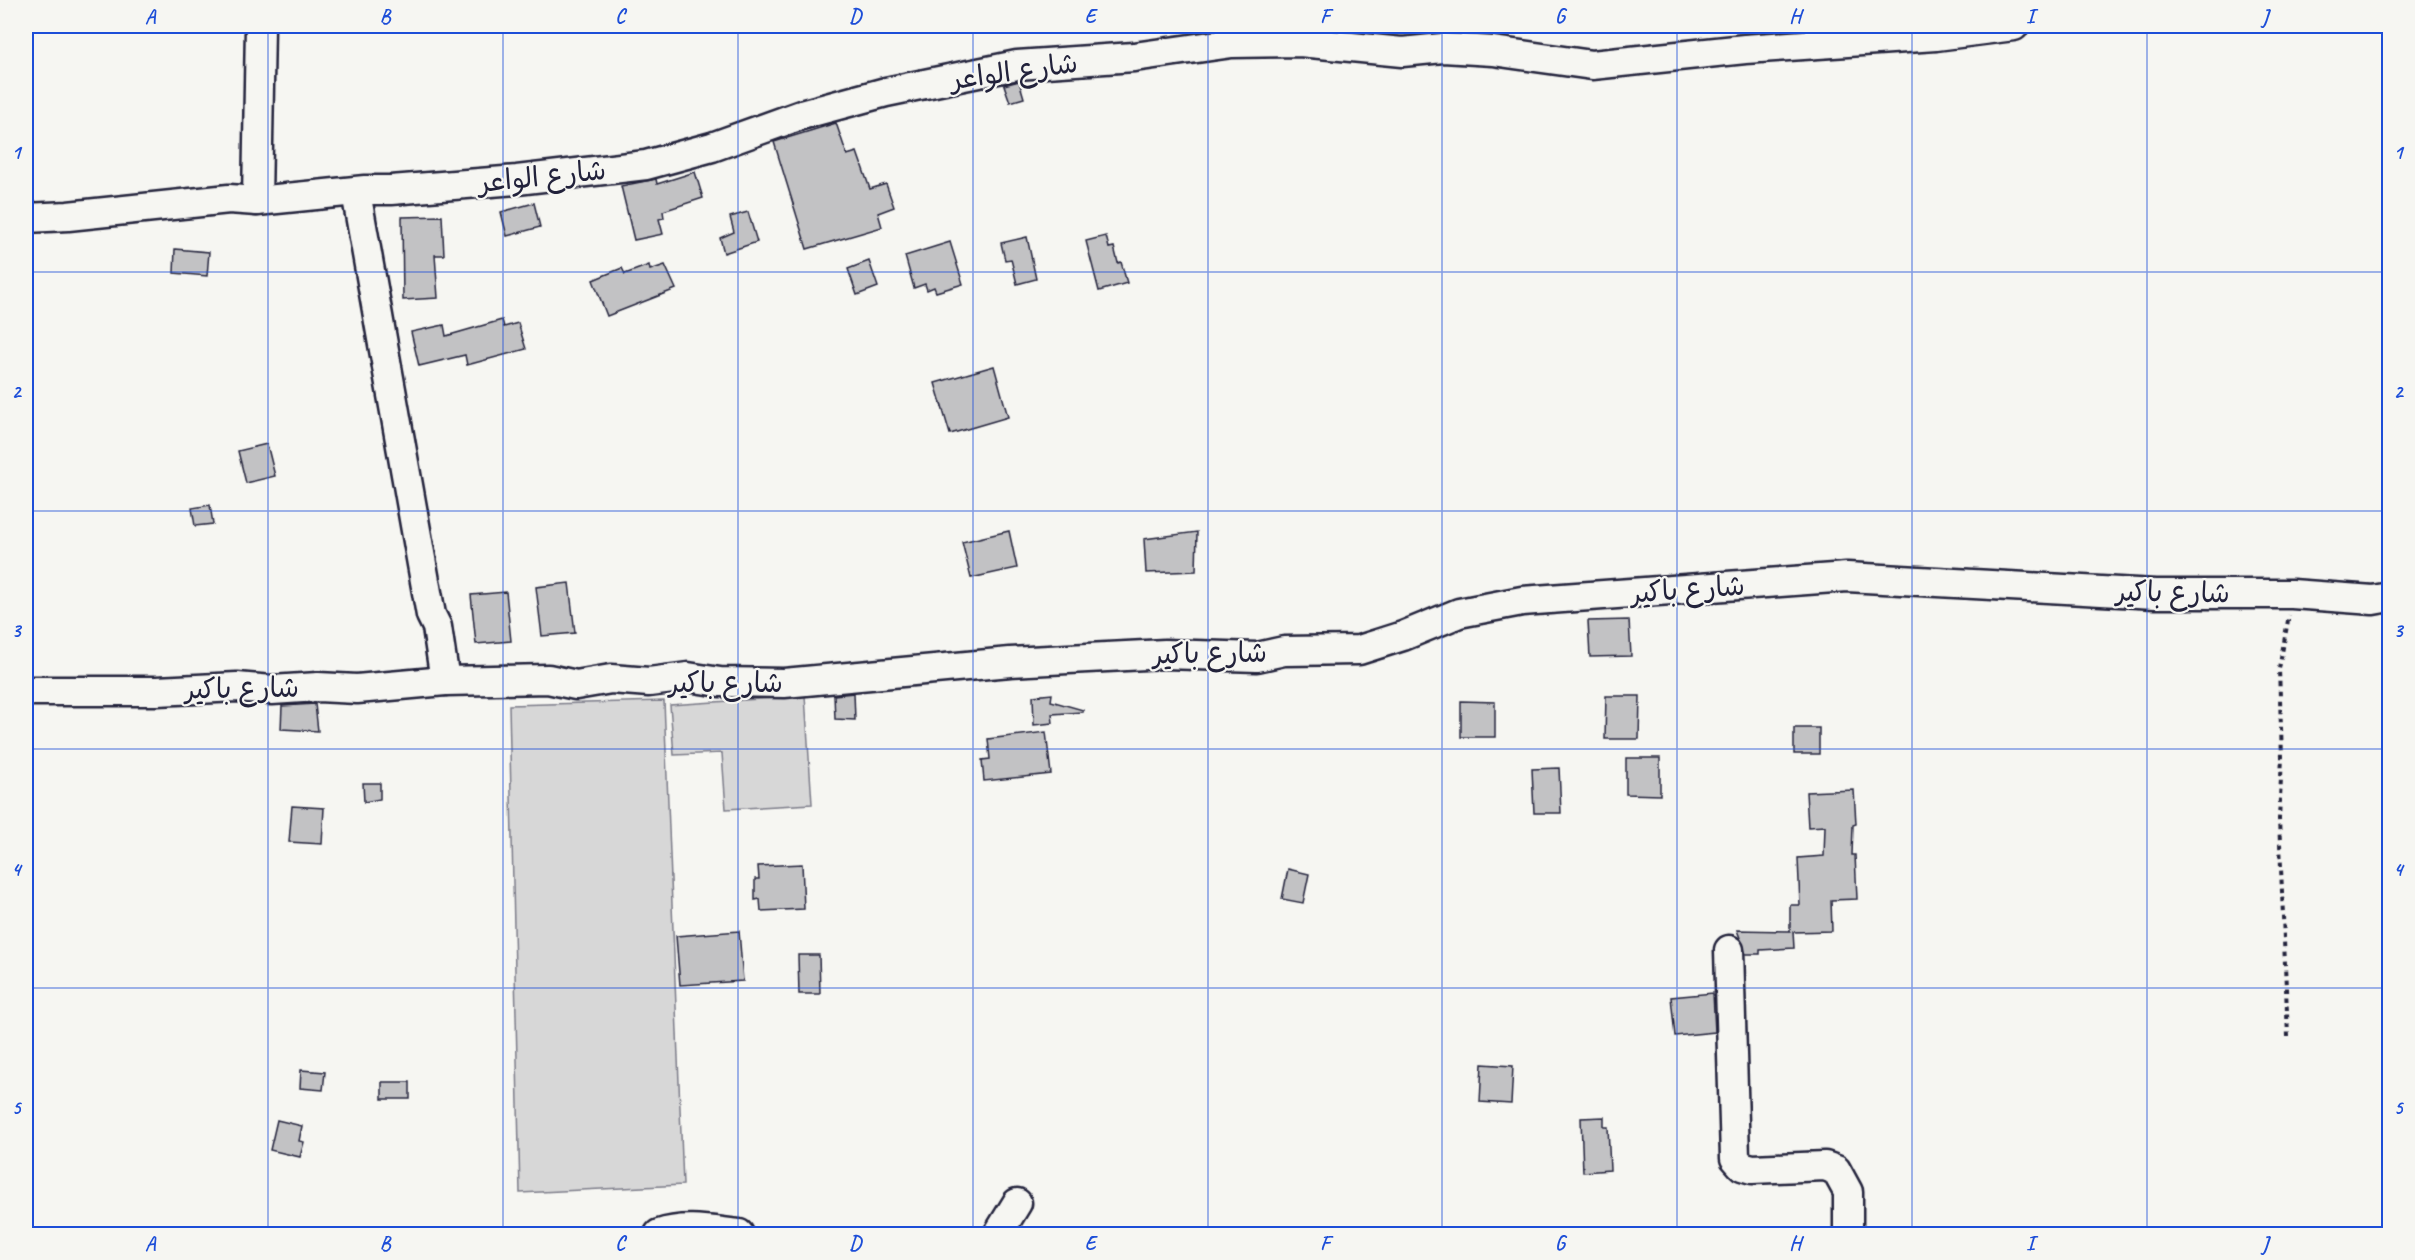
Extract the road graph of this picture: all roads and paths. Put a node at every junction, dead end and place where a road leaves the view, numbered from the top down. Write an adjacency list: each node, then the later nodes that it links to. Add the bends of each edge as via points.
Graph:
1 (260, 26): 6 (street)
2 (2014, 26): 3 (street, شارع الواعر)
3 (1969, 28): 4 (street, شارع الواعر, via 1936,36 1592,64)
4 (1373, 37): 5 (street, شارع الواعر, via 1232,43 1134,57 1017,65 843,103 646,165)
5 (356, 192): 6 (street, شارع الواعر); 10 (street)
6 (257, 196): 7 (street, شارع الواعر)
7 (26, 218)
8 (2292, 594): 9 (street, شارع باكير, via 2373,600); 10 (street, شارع باكير, via 2155,594 1847,577 1522,601 1459,614 1359,650 1284,651 1257,657 1165,654 1010,662 784,683 688,677 649,682 611,679 576,685 548,678); 13 (path, via 2279,669 2282,757 2278,819)
9 (2390, 597)
10 (445, 678): 11 (street, شارع باكير, via 357,689)
11 (26, 691)
12 (1729, 950): 18 (street, via 1735,1158 1752,1169 1825,1166 1836,1170 1848,1192)
13 (2288, 1036)
14 (1017, 1203): 17 (street)
15 (659, 1234): 16 (street, via 690,1229)
16 (739, 1234)
17 (998, 1234)
18 (1848, 1234)

